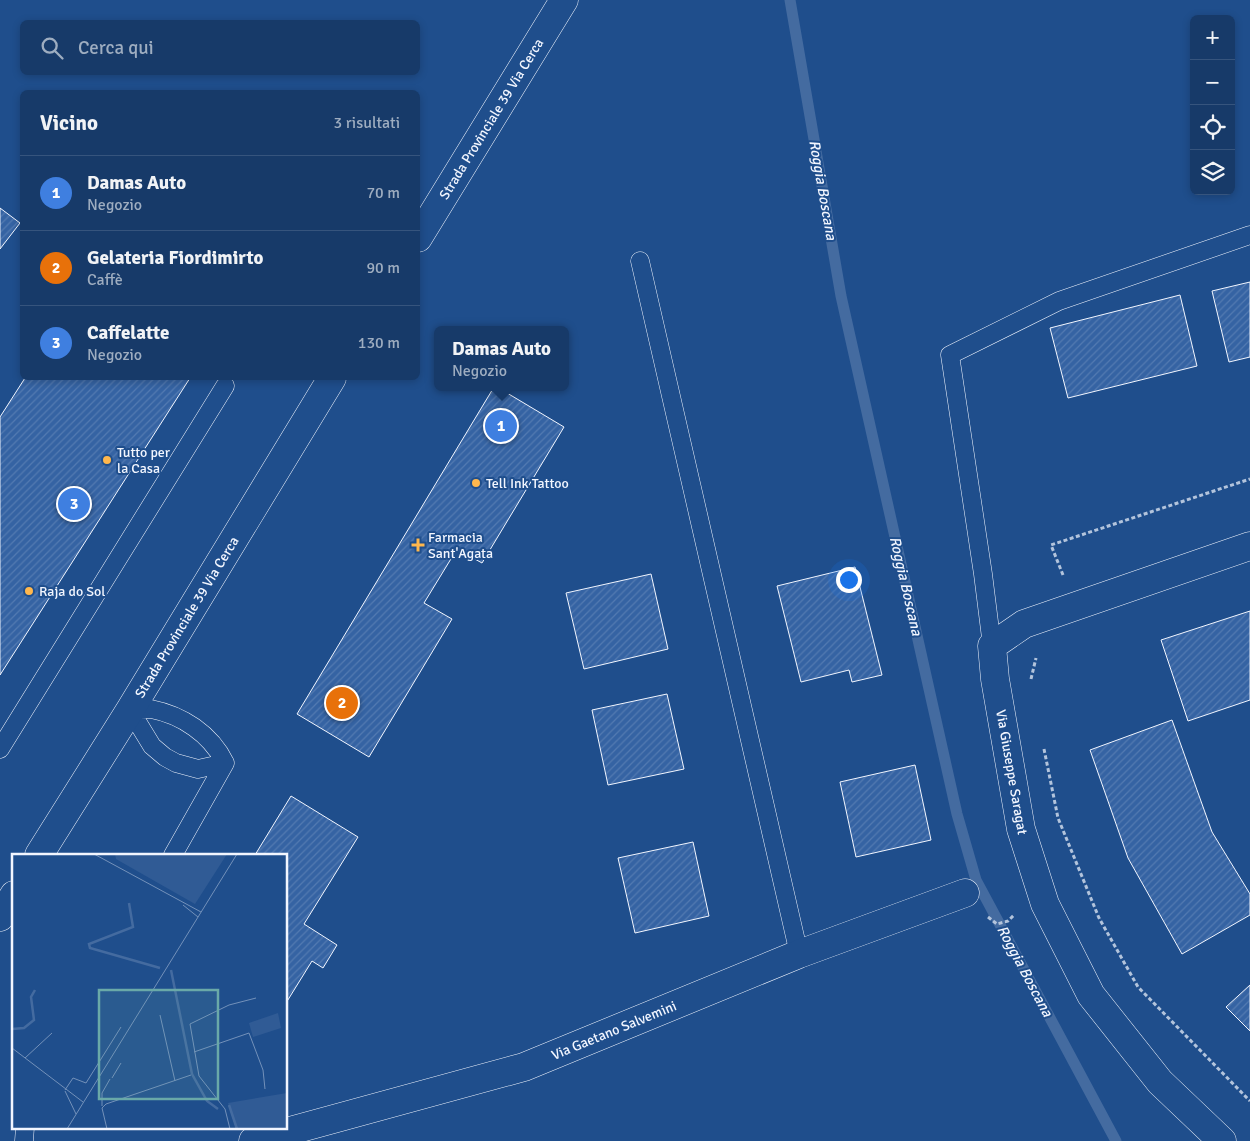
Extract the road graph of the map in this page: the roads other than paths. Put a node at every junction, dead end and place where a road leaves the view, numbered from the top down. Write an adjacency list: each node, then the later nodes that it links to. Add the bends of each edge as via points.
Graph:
1 (564, 0): 2 (street, Strada Provinciale 39 Via Cerca)
2 (420, 235)
3 (1250, 235): 8 (lane, via 1059,301 950,355)
4 (640, 261): 17 (lane)
5 (331, 380): 9 (street, Strada Provinciale 39 Via Cerca)
6 (225, 386): 10 (lane)
7 (1250, 546): 8 (street, via 1024,624)
8 (992, 646): 21 (street, Via Giuseppe Saragat, via 1021,829 1045,904 1091,995 1160,1082)
9 (130, 710): 11 (lane, via 168,712 185,720 221,754); 11 (lane, via 152,746 165,757 198,769); 12 (street, Strada Provinciale 39 Via Cerca)
10 (0, 749)
11 (225, 763): 13 (lane)
12 (40, 854)
13 (174, 854)
14 (12, 898): 16 (street)
15 (974, 902): 17 (street, Via Gaetano Salvemini)
16 (0, 917)
17 (799, 954): 20 (street, Via Gaetano Salvemini, via 524,1067)
18 (25, 1128): 19 (lane)
19 (24, 1141)
20 (252, 1141)
21 (1222, 1141)

